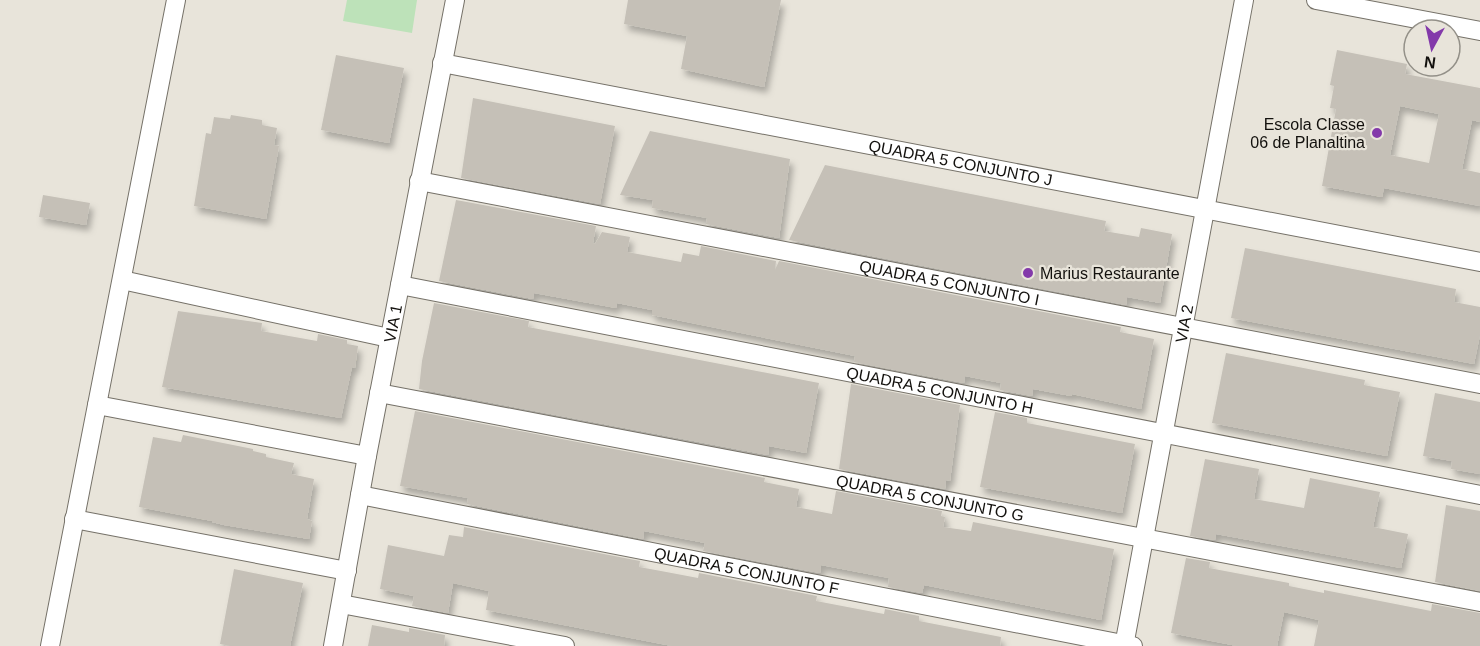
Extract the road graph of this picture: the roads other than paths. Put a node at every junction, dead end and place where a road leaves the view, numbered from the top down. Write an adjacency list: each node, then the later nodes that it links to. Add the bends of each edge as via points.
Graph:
1 (176, 0): 10 (street)
2 (455, 0): 6 (street, VIA 1)
3 (1244, 0): 8 (street, VIA 2)
4 (1316, 0): 5 (street)
5 (1480, 31)
6 (442, 63): 7 (street, VIA 1); 8 (street, QUADRA 5 CONJUNTO J)
7 (420, 182): 11 (street, VIA 1); 12 (street, QUADRA 5 CONJUNTO I)
8 (1205, 208): 9 (street, QUADRA 5 CONJUNTO J); 12 (street, VIA 2)
9 (1480, 262)
10 (122, 280): 13 (street); 16 (street)
11 (399, 285): 13 (street, VIA 1); 17 (street, QUADRA 5 CONJUNTO H)
12 (1183, 327): 14 (street, QUADRA 5 CONJUNTO I); 17 (street, VIA 2)
13 (389, 338): 15 (street, VIA 1)
14 (1480, 384)
15 (379, 393): 18 (street, VIA 1); 22 (street, QUADRA 5 CONJUNTO G)
16 (97, 405): 18 (street); 21 (street)
17 (1163, 434): 20 (street, QUADRA 5 CONJUNTO H); 22 (street, VIA 2)
18 (367, 456): 19 (street, VIA 1)
19 (360, 495): 23 (street, VIA 1); 26 (street, QUADRA 5 CONJUNTO F)
20 (1480, 495)
21 (74, 519): 23 (street); 27 (street)
22 (1144, 537): 24 (street, QUADRA 5 CONJUNTO G); 26 (street, VIA 2)
23 (347, 571): 25 (street, VIA 1)
24 (1480, 602)
25 (341, 604): 28 (street, VIA 1); 29 (street)
26 (1127, 645)
27 (50, 646)
28 (333, 646)
29 (565, 646)

